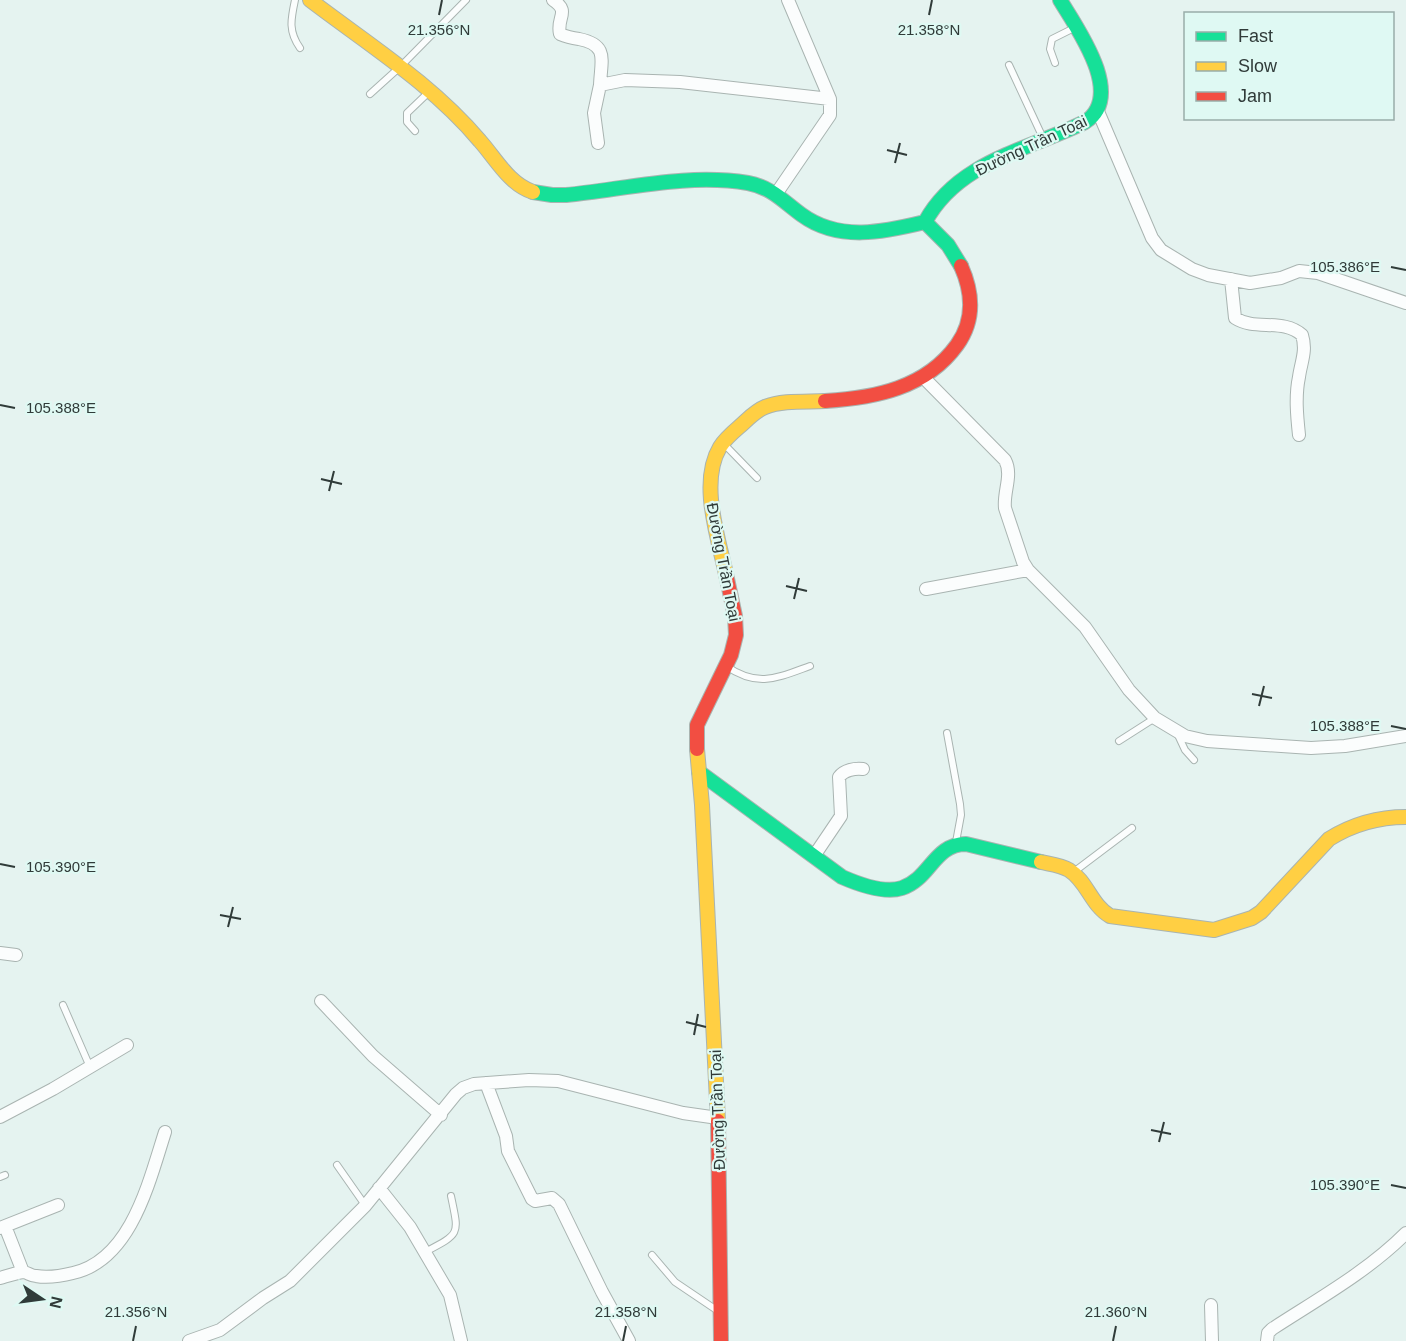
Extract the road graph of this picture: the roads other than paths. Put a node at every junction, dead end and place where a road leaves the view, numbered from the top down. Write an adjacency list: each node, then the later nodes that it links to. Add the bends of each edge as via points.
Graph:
1 (295, 0): 8 (lane, via 290,24)
2 (310, 0): 11 (street)
3 (466, 0): 11 (lane)
4 (553, 0): 12 (street, via 562,7 560,34 598,46)
5 (788, 0): 15 (street)
6 (1060, 0): 7 (street, Đường Trần Toại)
7 (1077, 27): 9 (lane, via 1052,39); 16 (street, Đường Trần Toại, via 1089,47 1099,79)
8 (300, 48)
9 (1054, 63)
10 (1009, 65): 18 (lane)
11 (401, 66): 13 (street); 14 (lane)
12 (600, 85): 15 (street, via 625,80 680,82); 19 (street, via 594,113)
13 (430, 91): 17 (lane, via 407,113 407,122); 20 (street, via 480,140 515,182 530,192 561,195 733,181 760,185)
14 (370, 94)
15 (830, 99): 20 (street, via 830,115)
16 (1097, 109): 18 (street, Đường Trần Toại, via 1087,121); 22 (street, via 1152,238 1161,249 1192,269)
17 (415, 131)
18 (1043, 139): 21 (street, Đường Trần Toại, via 967,175 929,212)
19 (598, 143)
20 (776, 194): 21 (street, via 810,220 828,228 850,232 892,230)
21 (925, 222): 24 (street, Đường Trần Toại, via 952,248 972,303 956,347)
22 (1231, 279): 23 (street, via 1250,283 1299,271 1318,273); 25 (street, via 1234,318 1291,327 1302,335 1305,354 1298,378)
23 (1406, 303)
24 (924, 378): 26 (street, Đường Trần Toại, via 857,399 765,407); 28 (street, via 1005,460 1005,508)
25 (1299, 435)
26 (723, 443): 27 (lane); 30 (street, Đường Trần Toại, via 710,486 735,616 736,635)
27 (757, 478)
28 (1028, 570): 29 (street); 32 (street, via 1085,627 1129,690)
29 (926, 589)
30 (725, 666): 31 (lane, via 765,680); 39 (street, Đường Trần Toại, via 697,725)
31 (810, 666)
32 (1155, 718): 33 (street); 36 (lane)
33 (1177, 732): 35 (street, via 1207,741 1311,748); 37 (lane)
34 (947, 733): 42 (lane, via 960,804)
35 (1406, 736)
36 (1119, 741)
37 (1194, 760)
38 (863, 769): 43 (street, via 848,770 839,777 841,816)
39 (699, 772): 43 (street); 54 (street, Đường Trần Toại)
40 (1406, 817): 44 (street, via 1377,818 1338,832 1260,912 1221,929 1101,912)
41 (1132, 828): 44 (lane)
42 (956, 844): 43 (street, via 949,846 914,881 892,890 852,882); 44 (street, via 1066,867)
43 (814, 856)
44 (1073, 872)
45 (0, 953): 46 (street)
46 (15, 955)
47 (321, 1001): 52 (street, via 373,1056)
48 (63, 1005): 50 (lane)
49 (127, 1045): 50 (street)
50 (90, 1066): 53 (street)
51 (486, 1083): 52 (street, via 463,1088); 54 (street, via 558,1081 683,1113); 71 (street, via 508,1151 532,1199 552,1198 559,1204)
52 (441, 1115): 57 (street)
53 (0, 1117)
54 (718, 1118): 68 (street, Đường Trần Toại)
55 (165, 1132): 65 (street, via 147,1189 127,1230 98,1263 75,1273 44,1277)
56 (337, 1165): 60 (lane)
57 (379, 1188): 60 (street); 63 (street)
58 (451, 1196): 63 (lane, via 457,1224 455,1234)
59 (58, 1205): 61 (street)
60 (365, 1206): 69 (street, via 290,1281 220,1329)
61 (2, 1227): 65 (street)
62 (1406, 1233): 74 (street, via 1362,1271 1272,1329)
63 (425, 1252): 70 (street, via 450,1295)
64 (652, 1255): 68 (lane, via 675,1282)
65 (23, 1272): 66 (street)
66 (0, 1278)
67 (1211, 1305): 73 (street)
68 (721, 1313): 72 (street, Đường Trần Toại)
69 (189, 1341)
70 (461, 1341)
71 (629, 1341)
72 (721, 1341)
73 (1212, 1341)
74 (1267, 1341)

